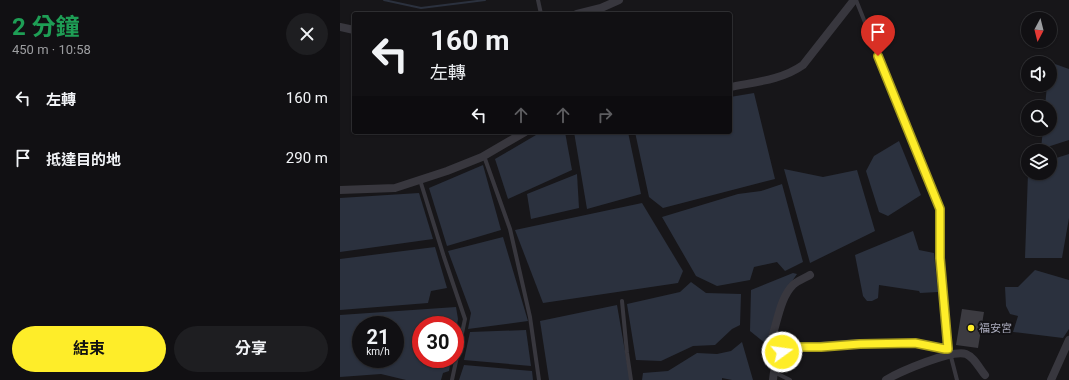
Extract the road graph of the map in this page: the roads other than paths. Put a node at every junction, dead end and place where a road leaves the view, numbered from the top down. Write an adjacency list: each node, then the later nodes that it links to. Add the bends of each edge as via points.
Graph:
1 (538, 0): 4 (lane)
2 (619, 0): 5 (street)
3 (855, 0): 8 (street, via 803,65 777,78); 17 (lane, via 940,209 940,258)
4 (541, 12)
5 (585, 12)
6 (340, 27): 7 (street)
7 (352, 30)
8 (732, 87)
9 (522, 134): 10 (street)
10 (484, 156): 11 (street); 21 (lane, via 510,229 530,317)
11 (420, 180): 12 (street, via 395,188); 20 (lane, via 465,319)
12 (340, 190)
13 (810, 276): 16 (street, via 794,284 779,312 773,334)
14 (622, 301): 22 (lane)
15 (1069, 340): 26 (street)
16 (782, 352): 17 (street, via 797,347 915,343); 19 (street)
17 (949, 352): 18 (street, via 964,353 971,357); 24 (street); 25 (lane)
18 (985, 375)
19 (773, 376): 23 (lane)
20 (452, 380)
21 (539, 380)
22 (631, 380)
23 (790, 380)
24 (886, 380)
25 (957, 380)
26 (1052, 380)

